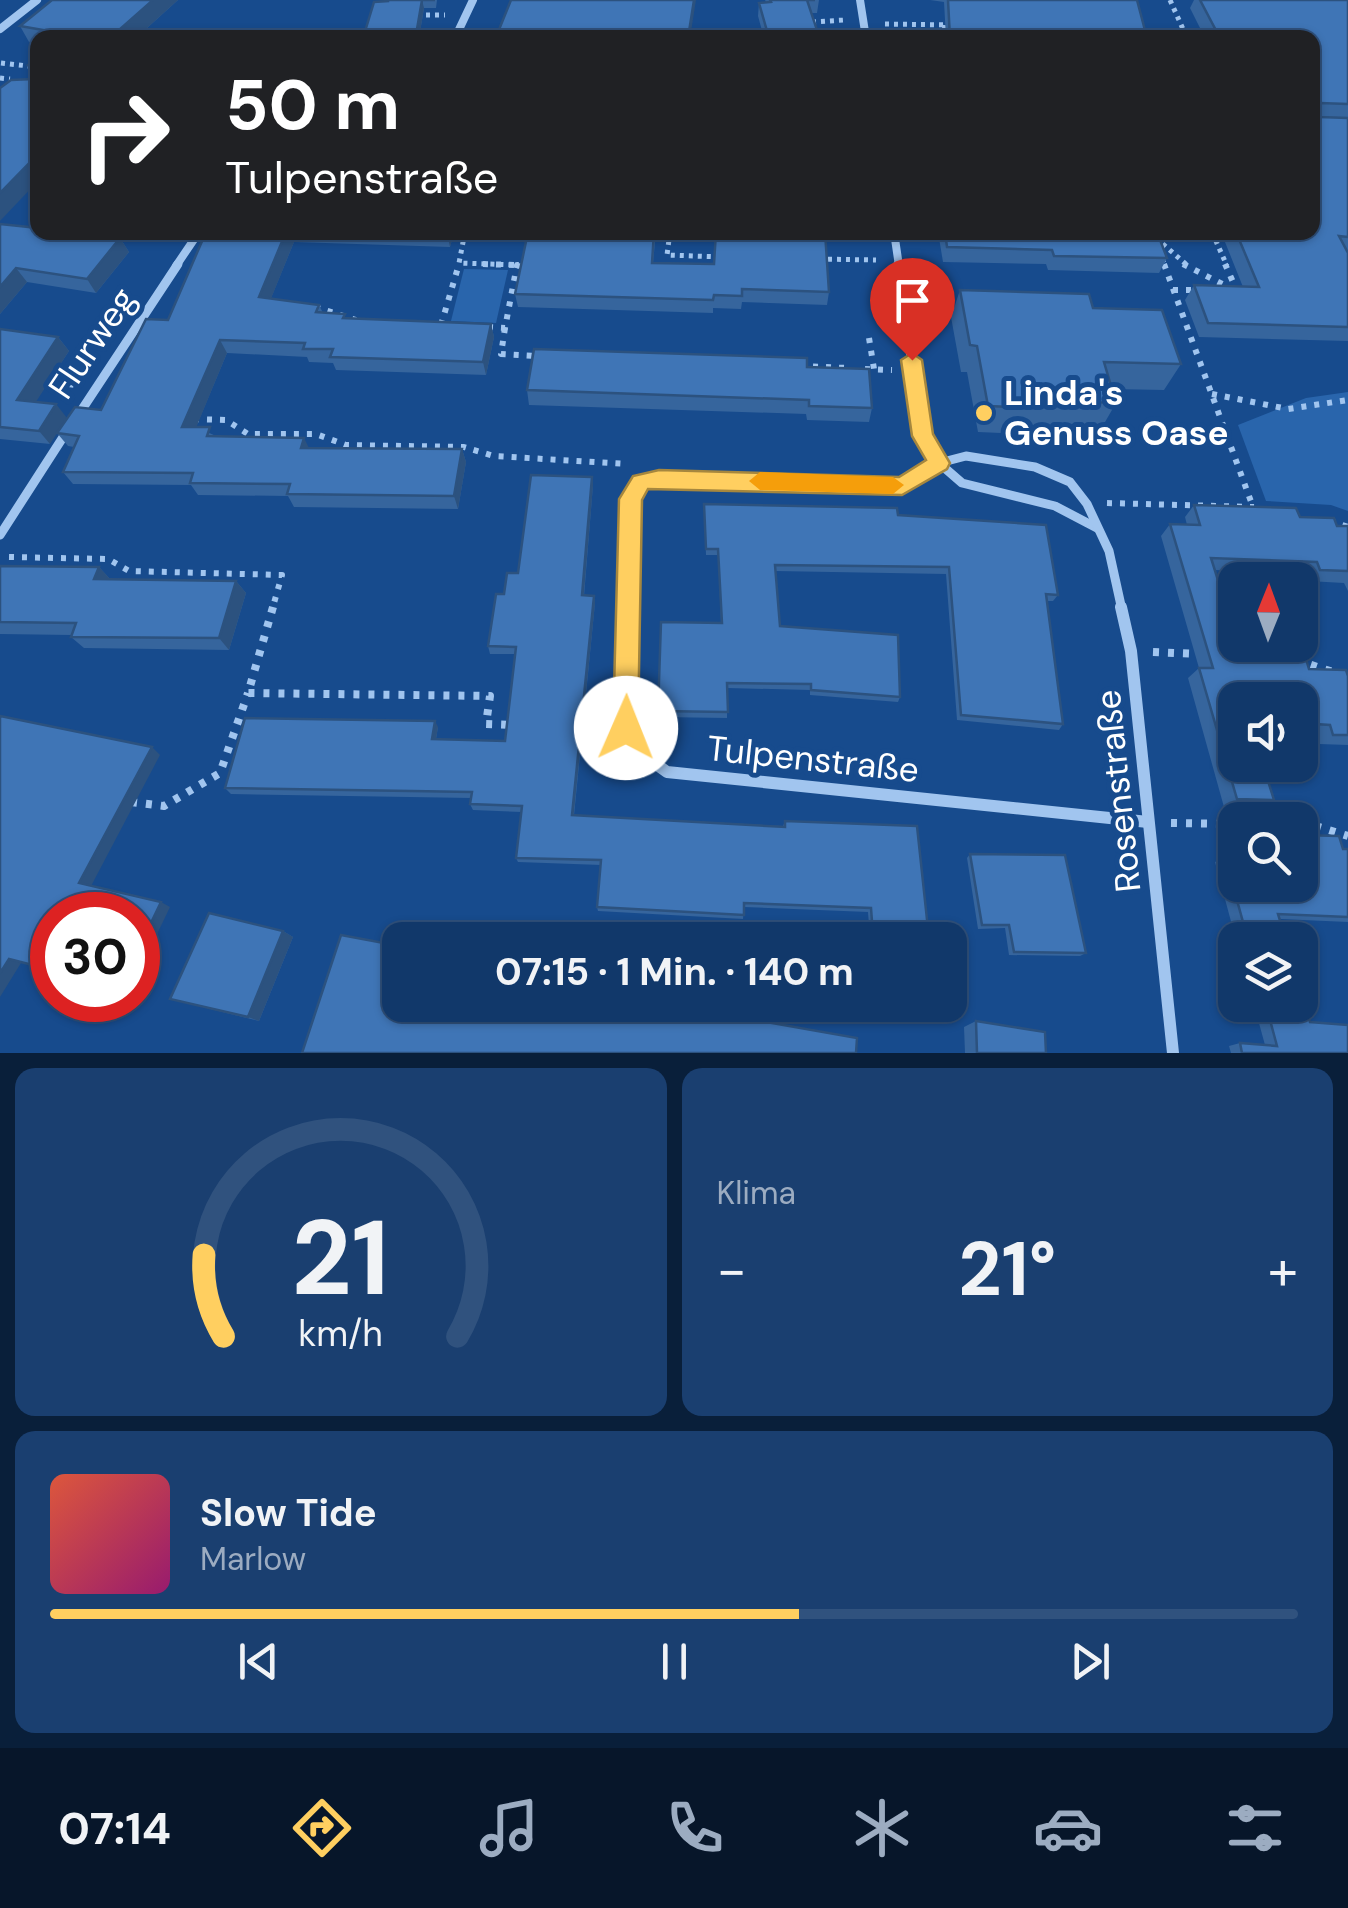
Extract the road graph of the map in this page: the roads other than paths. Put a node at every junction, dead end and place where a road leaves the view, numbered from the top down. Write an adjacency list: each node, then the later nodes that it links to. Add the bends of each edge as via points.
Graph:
1 (37, 0): 4 (street)
2 (473, 0): 5 (street)
3 (860, 0): 6 (street)
4 (0, 29)
5 (459, 30)
6 (865, 30)
7 (194, 240): 11 (street, Flurweg)
8 (895, 240): 9 (street, via 922,436)
9 (940, 463): 10 (street, via 962,483 1055,506); 10 (street, Rosenstraße, via 966,456 1035,467 1070,482); 12 (street, Tulpenstraße, via 902,486 641,482 630,499 626,728 633,746 667,772)
10 (1098, 528): 12 (street, Rosenstraße, via 1119,583 1131,651)
11 (0, 535)
12 (1148, 822): 13 (street, Rosenstraße)
13 (1173, 1053)

